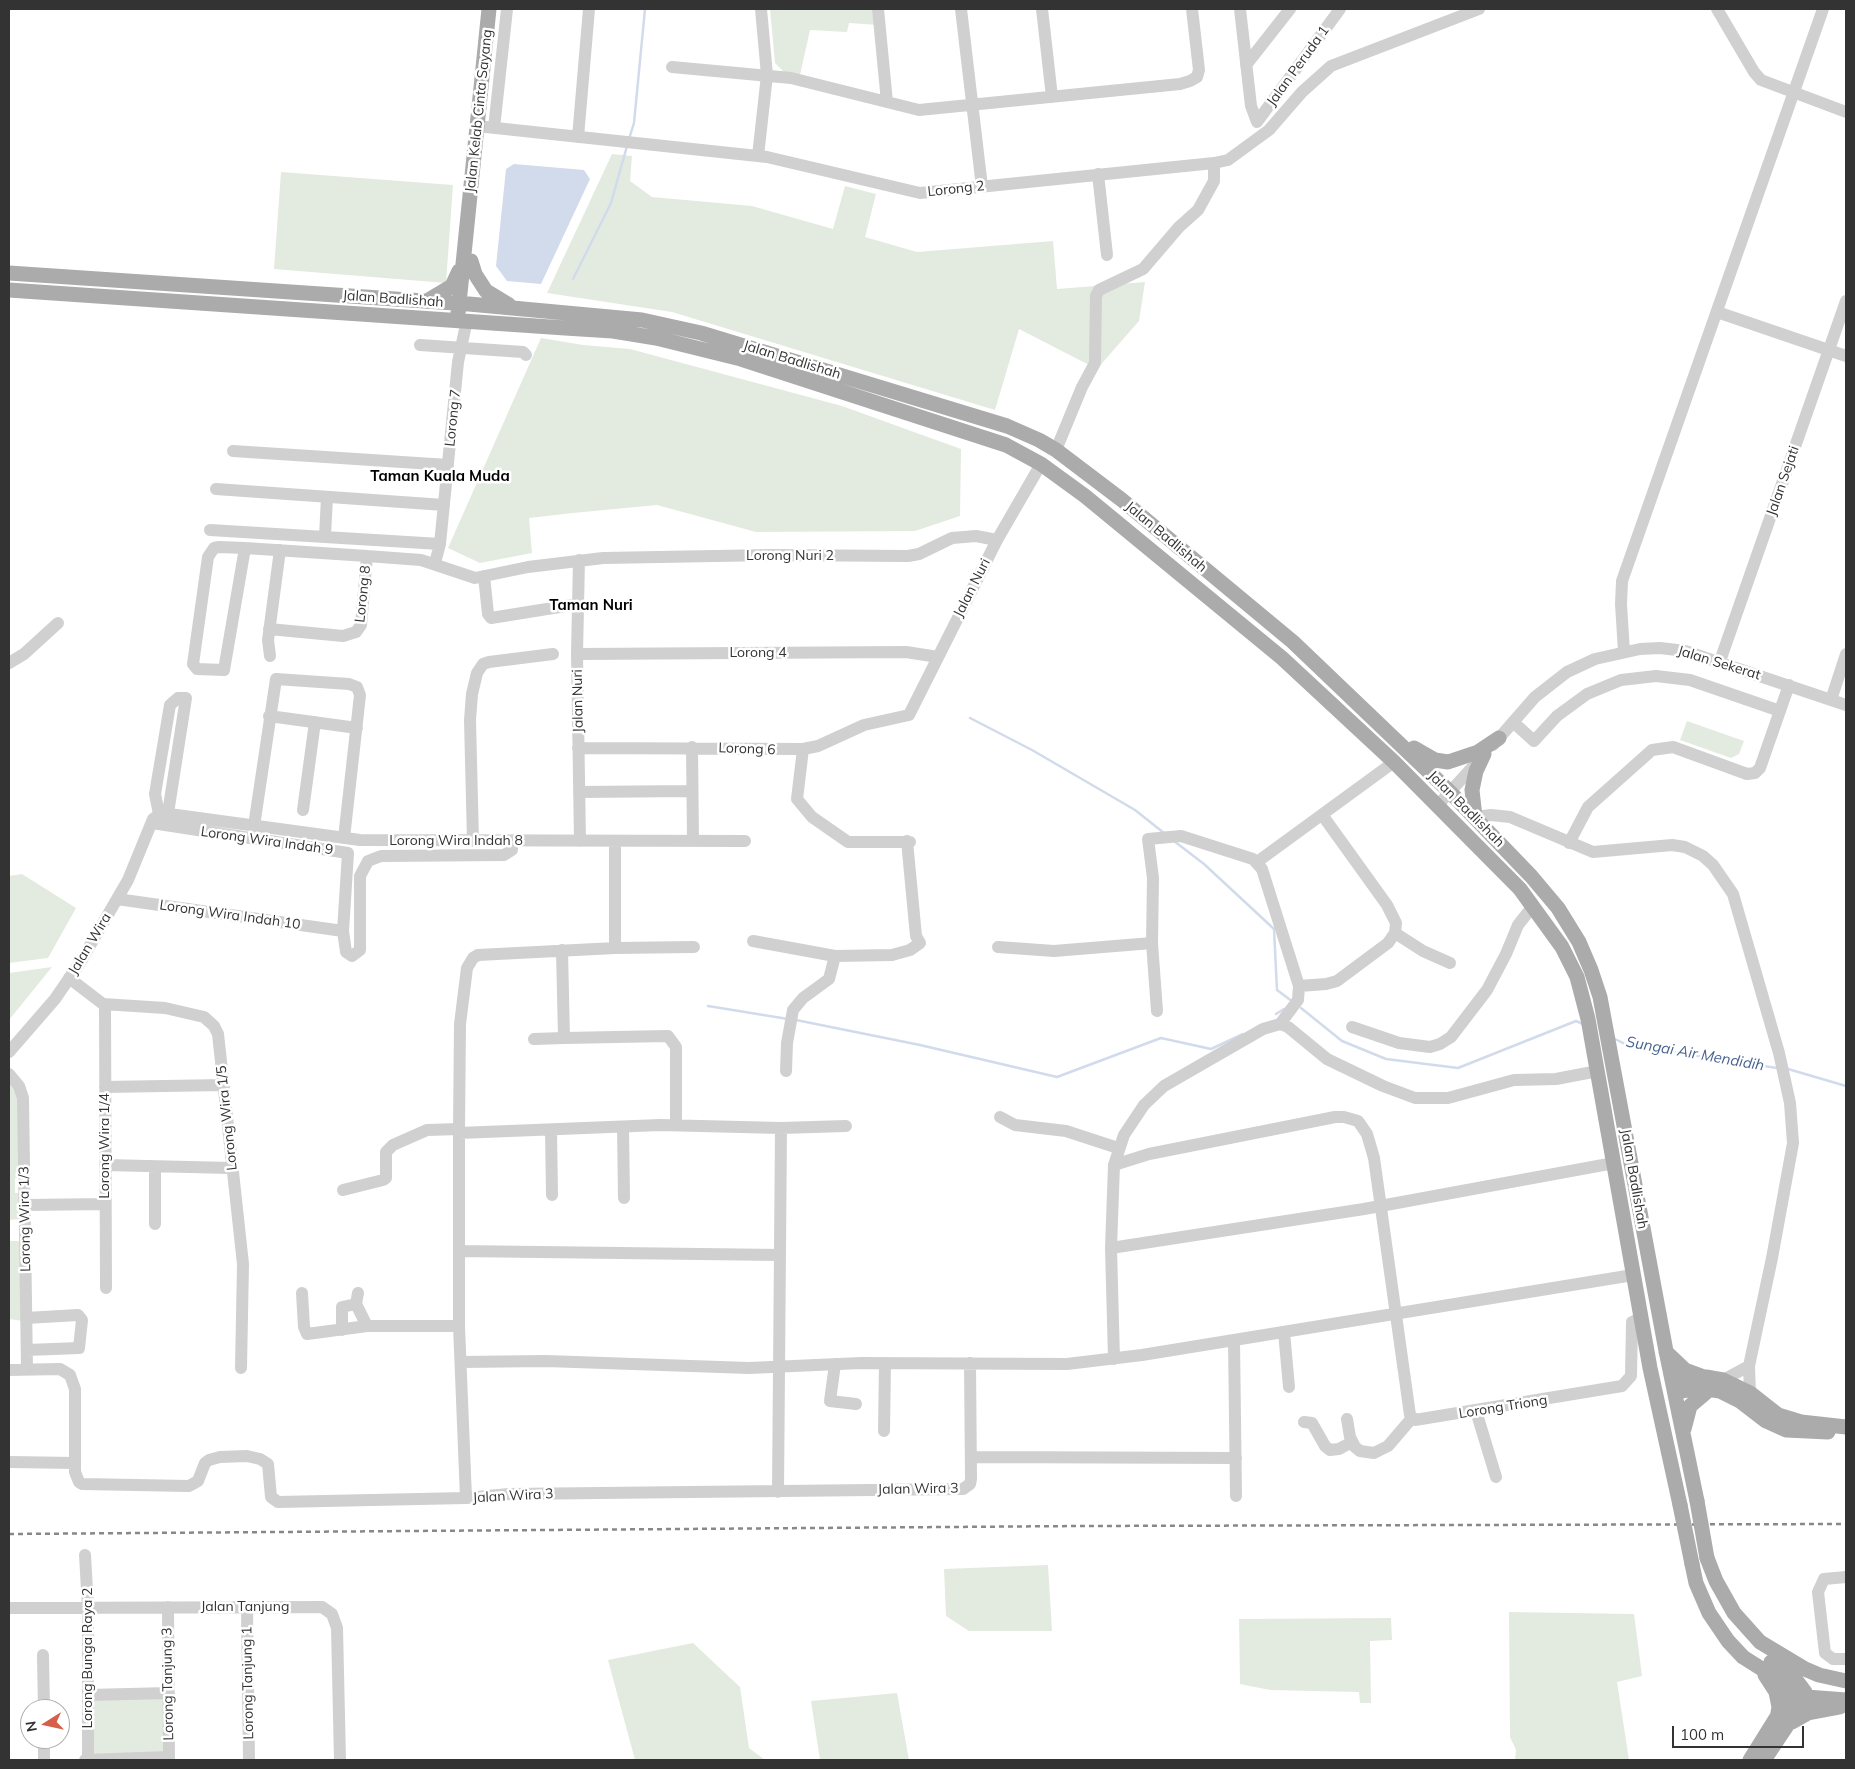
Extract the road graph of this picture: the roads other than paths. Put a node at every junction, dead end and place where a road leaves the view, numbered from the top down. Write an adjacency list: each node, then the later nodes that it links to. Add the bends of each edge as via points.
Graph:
1 (489, 9): 23 (main road, Jalan Kelab Cinta Sayang)
2 (507, 9): 24 (street)
3 (590, 9): 25 (street)
4 (761, 9): 17 (street)
5 (878, 9): 20 (street)
6 (961, 9): 21 (street)
7 (1042, 9): 19 (street)
8 (1192, 9): 19 (street, via 1200,61 1197,77 1190,82)
9 (1240, 9): 15 (street)
10 (1290, 9): 15 (street)
11 (1339, 9): 15 (street, Jalan Peruda 1, via 1257,122 1251,106)
12 (1717, 9): 18 (street, via 1757,77)
13 (1823, 9): 18 (street)
14 (1474, 10): 27 (street, via 1331,66 1302,92 1270,130 1228,160)
15 (1246, 65)
16 (672, 67): 17 (street)
17 (767, 74): 20 (street); 26 (street)
18 (1794, 93): 22 (street); 38 (street)
19 (1052, 97): 21 (street)
20 (887, 102): 21 (street, via 919,110)
21 (972, 105): 29 (street)
22 (1846, 112)
23 (477, 126): 24 (street, Lorong 2); 31 (main road, Jalan Kelab Cinta Sayang)
24 (494, 128): 25 (street, Lorong 2)
25 (578, 137): 26 (street, Lorong 2)
26 (758, 156): 29 (street, Lorong 2, via 914,192)
27 (1214, 163): 28 (street, Lorong 2); 46 (street, via 1214,181 1198,210 1143,268 1099,290 1096,296 1095,363)
28 (1098, 174): 29 (street, Lorong 2); 30 (street)
29 (982, 187)
30 (1108, 255)
31 (466, 261): 35 (main road, via 452,286); 36 (main road, Jalan Kelab Cinta Sayang); 37 (main road, via 486,291)
32 (9, 272): 35 (main road, Jalan Badlishah)
33 (9, 290): 39 (main road, Jalan Badlishah)
34 (1846, 301): 42 (street, Jalan Sejati)
35 (427, 302): 36 (main road, Jalan Badlishah)
36 (464, 304): 37 (main road, Jalan Badlishah); 39 (main road, Jalan Kelab Cinta Sayang)
37 (515, 309): 43 (main road, Jalan Badlishah, via 675,326)
38 (1718, 312): 42 (street); 66 (street, via 1622,581)
39 (463, 320): 41 (street, Lorong 7); 43 (main road, Jalan Badlishah, via 613,331)
40 (420, 344): 41 (street)
41 (460, 347): 44 (street, via 523,352); 49 (street, Lorong 7)
42 (1829, 351): 45 (street); 72 (street, Jalan Sejati)
43 (742, 352): 46 (main road, Jalan Badlishah, via 1007,426); 48 (main road, Jalan Badlishah, via 1012,448)
44 (526, 355)
45 (1846, 356)
46 (1056, 450): 82 (main road, Jalan Badlishah, via 1122,500 1293,642)
47 (233, 451): 49 (street)
48 (1041, 464): 55 (street, Jalan Nuri); 89 (main road, Jalan Badlishah, via 1115,518 1282,658)
49 (448, 465): 52 (street, Lorong 7)
50 (216, 489): 51 (street)
51 (327, 497): 52 (street); 54 (street)
52 (444, 504): 56 (street, Lorong 7)
53 (210, 530): 54 (street)
54 (325, 536): 56 (street)
55 (997, 540): 60 (street, Lorong Nuri 2, via 976,536 952,538 919,554 902,556 771,555); 71 (street, Jalan Nuri)
56 (440, 544): 61 (street, Lorong 7)
57 (245, 548): 57 (street, Lorong Nuri 2, via 224,670 197,669 193,664 210,552 219,547); 58 (street, Lorong Nuri 2)
58 (280, 550): 59 (street, Lorong Nuri 2); 65 (street)
59 (367, 556): 61 (street, Lorong Nuri 2); 65 (street, Lorong 8, via 361,625 356,632 343,636)
60 (579, 560): 62 (street, Lorong Nuri 2); 63 (street, Jalan Nuri)
61 (435, 563): 62 (street, Lorong Nuri 2, via 470,577)
62 (484, 576): 63 (street, via 488,614 492,618)
63 (578, 604): 68 (street, Jalan Nuri)
64 (58, 623): 73 (street, via 24,654)
65 (269, 629): 70 (street)
66 (1624, 652): 72 (street, Jalan Sekerat, via 1671,648); 81 (street, Jalan Sekerat, via 1595,659 1566,672 1535,697)
67 (553, 654): 100 (street, via 489,662 483,664 477,673 470,720)
68 (578, 654): 71 (street, Lorong 4, via 906,652); 86 (street, Jalan Nuri)
69 (1846, 654): 75 (street)
70 (270, 656)
71 (938, 657): 78 (street, Jalan Nuri)
72 (1720, 661): 74 (street, Jalan Sekerat)
73 (9, 663)
74 (1789, 685): 75 (street, Jalan Sekerat); 77 (street)
75 (1831, 700): 76 (street, Jalan Sekerat)
76 (1846, 705)
77 (1780, 711): 81 (street, via 1697,682 1656,676 1621,680 1586,694 1557,716 1534,741); 106 (street, via 1760,768 1755,773 1747,774 1673,747 1652,750 1588,807)
78 (909, 715): 87 (street, Lorong 6, via 864,725 818,746)
79 (270, 716): 80 (street); 83 (street, via 275,681 279,678 349,684 359,690); 98 (street)
80 (315, 722): 83 (street); 94 (street)
81 (1513, 722): 84 (street, Jalan Sekerat)
82 (1382, 725): 84 (main road, via 1423,754 1448,762 1478,752); 92 (main road, Jalan Badlishah)
83 (357, 728): 99 (street)
84 (1499, 738): 88 (street, Jalan Sekerat)
85 (692, 747): 86 (street, Lorong 6); 87 (street, Lorong 6); 90 (street)
86 (578, 748): 91 (street, Jalan Nuri)
87 (803, 749): 119 (street, via 797,799 812,817 848,842 908,841 916,936 920,943 898,954)
88 (1484, 754): 92 (street, Jalan Sekerat); 97 (main road, via 1474,781)
89 (1394, 762): 93 (main road, Jalan Badlishah); 95 (street)
90 (692, 791): 91 (street); 103 (street)
91 (580, 792): 102 (street, Jalan Nuri)
92 (1450, 792): 93 (street, Jalan Sekerat); 97 (main road, Jalan Badlishah)
93 (1438, 805): 110 (main road, Jalan Badlishah)
94 (303, 810)
95 (1323, 816): 108 (street); 112 (street, via 1387,905 1396,923)
96 (160, 817): 96 (street, Jalan Wira, via 186,698 178,698 170,705 155,794); 98 (street, Lorong Wira Indah 8); 107 (street, Lorong Wira Indah 9); 109 (street, Jalan Wira)
97 (1475, 818): 106 (street, via 1491,815 1510,817); 171 (main road, Jalan Badlishah, via 1558,908 1579,942 1591,970 1606,1027)
98 (254, 826): 99 (street, Lorong Wira Indah 8)
99 (347, 838): 100 (street, Lorong Wira Indah 8); 107 (street)
100 (473, 841): 101 (street, Lorong Wira Indah 8)
101 (512, 841): 102 (street, Lorong Wira Indah 8); 111 (street, Lorong Wira Indah 9, via 512,850 504,855 381,856 368,861 360,876 361,946 359,952 352,956 346,952)
102 (580, 841): 105 (street, Lorong Wira Indah 8)
103 (693, 841): 104 (street, Lorong Wira Indah 8); 105 (street, Lorong Wira Indah 8)
104 (745, 841)
105 (615, 842): 117 (street)
106 (1569, 843): 177 (street, via 1599,852 1678,846 1713,865 1733,894 1779,1053 1791,1116 1792,1156)
107 (348, 852): 111 (street, Lorong Wira Indah 9)
108 (1258, 862): 114 (street, via 1196,840 1174,835 1153,838); 122 (street)
109 (117, 899): 111 (street, Lorong Wira Indah 10); 121 (street, Jalan Wira)
110 (1534, 906): 126 (street, via 1518,925 1483,996 1450,1037 1440,1044 1430,1048 1399,1043); 131 (main road, Jalan Badlishah, via 1572,964 1588,1019)
111 (344, 931)
112 (1395, 933): 120 (street); 122 (street, via 1388,943 1338,981)
113 (753, 941): 119 (street)
114 (1152, 943): 116 (street, via 1054,951); 124 (street)
115 (694, 947): 117 (street)
116 (998, 947)
117 (615, 948): 118 (street)
118 (562, 950): 127 (street); 141 (street, via 478,955 469,962 461,1006)
119 (835, 956): 130 (street, via 829,979 798,1002 790,1019)
120 (1450, 963)
121 (69, 978): 123 (street); 129 (street, Jalan Wira)
122 (1299, 986): 125 (street, via 1298,1000)
123 (105, 1005): 133 (street, Lorong Wira 1/5, via 165,1008 204,1017 218,1034); 134 (street, Lorong Wira 1/4)
124 (1157, 1011)
125 (1280, 1024): 131 (street, via 1327,1059 1415,1098 1448,1098 1514,1080 1556,1079); 142 (street, via 1263,1030 1164,1086 1144,1105)
126 (1352, 1027)
127 (564, 1038): 128 (street); 136 (street, via 668,1036 676,1047)
128 (534, 1039)
129 (9, 1052)
130 (786, 1071)
131 (1598, 1071): 143 (main road, Jalan Badlishah)
132 (9, 1074): 152 (street, Lorong Wira 1/3, via 19,1086 23,1098)
133 (224, 1085): 134 (street); 147 (street, Lorong Wira 1/5)
134 (105, 1087): 145 (street, Lorong Wira 1/4)
135 (1000, 1117): 142 (street, via 1015,1125 1066,1132)
136 (676, 1125): 138 (street); 139 (street)
137 (846, 1126): 139 (street)
138 (623, 1127): 140 (street); 150 (street)
139 (781, 1128): 157 (street)
140 (551, 1130): 141 (street); 149 (street)
141 (459, 1131): 148 (street, via 427,1130 393,1145 386,1152 386,1178); 156 (street)
142 (1118, 1148): 144 (street)
143 (1614, 1163): 153 (street); 158 (main road, Jalan Badlishah)
144 (1114, 1165): 153 (street, via 1149,1154 1344,1117 1358,1121 1367,1134 1374,1158); 155 (street)
145 (105, 1166): 146 (street); 151 (street, Lorong Wira 1/4)
146 (154, 1167): 147 (street); 154 (street)
147 (231, 1168): 179 (street, Lorong Wira 1/5, via 243,1264)
148 (342, 1190)
149 (552, 1195)
150 (624, 1198)
151 (105, 1204): 152 (street); 159 (street, Lorong Wira 1/4)
152 (25, 1205): 163 (street, Lorong Wira 1/3)
153 (1380, 1205): 155 (street); 162 (street)
154 (155, 1224)
155 (1111, 1248): 172 (street)
156 (459, 1251): 157 (street); 166 (street)
157 (780, 1255): 178 (street)
158 (1633, 1275): 161 (main road, Jalan Badlishah); 162 (street)
159 (106, 1288)
160 (302, 1293): 167 (street, via 305,1332)
161 (1636, 1295): 164 (main road, Jalan Badlishah); 185 (main road, via 1647,1311 1660,1369)
162 (1397, 1314): 168 (street); 189 (street)
163 (26, 1318): 170 (street, Lorong Wira 1/3); 170 (street, via 78,1315 82,1320 80,1348)
164 (1640, 1318): 188 (street, Lorong Triong, via 1632,1322 1631,1376 1622,1386); 204 (main road, Jalan Badlishah, via 1658,1413)
165 (367, 1326): 166 (street); 167 (street); 167 (street, via 357,1299 342,1307)
166 (460, 1326): 173 (street)
167 (342, 1330)
168 (1284, 1332): 169 (street); 184 (street)
169 (1234, 1340): 172 (street); 197 (street)
170 (27, 1350): 180 (street, Lorong Wira 1/3)
171 (1666, 1351): 183 (main road, via 1679,1366); 185 (main road, Jalan Badlishah)
172 (1114, 1359): 175 (street, via 1067,1364)
173 (461, 1362): 178 (street); 203 (street)
174 (885, 1363): 175 (street); 176 (street); 193 (street)
175 (970, 1363): 196 (street, Jalan Wira 3)
176 (835, 1364): 178 (street); 187 (street, via 830,1401)
177 (1749, 1366): 182 (street); 186 (street)
178 (780, 1367): 201 (street)
179 (241, 1368)
180 (27, 1369): 181 (street); 199 (street, Jalan Wira 3, via 60,1369 73,1381)
181 (9, 1370)
182 (1724, 1380): 183 (main road); 186 (main road)
183 (1708, 1383): 185 (main road); 192 (main road, via 1786,1430 1816,1433); 194 (main road, via 1690,1406)
184 (1289, 1387)
185 (1673, 1388): 194 (main road, Jalan Badlishah); 204 (main road, via 1666,1404 1682,1481)
186 (1750, 1393): 192 (main road, via 1767,1408 1789,1419)
187 (856, 1404)
188 (1476, 1411): 189 (street, Lorong Triong, via 1418,1421); 200 (street)
189 (1412, 1418): 195 (street, via 1383,1450 1365,1452)
190 (1347, 1419): 195 (street)
191 (1304, 1422): 195 (street, via 1312,1423 1330,1450)
192 (1846, 1428)
193 (884, 1431)
194 (1683, 1435): 211 (main road, Jalan Badlishah, bridge, via 1707,1558)
195 (1352, 1442)
196 (972, 1457): 197 (street); 201 (street, Jalan Wira 3, via 970,1484 957,1491)
197 (1236, 1458): 202 (street)
198 (9, 1462): 199 (street)
199 (75, 1462): 203 (street, Jalan Wira 3, via 77,1477 82,1484 189,1486 198,1481 209,1460 247,1456 268,1464 271,1497 275,1502)
200 (1496, 1477)
201 (778, 1492): 203 (street, Jalan Wira 3, via 509,1494)
202 (1236, 1496)
203 (466, 1498)
204 (1680, 1502): 214 (main road, Jalan Badlishah, bridge, via 1701,1597 1719,1629 1736,1650)
205 (85, 1555): 210 (street, Lorong Bunga Raya 2)
206 (1846, 1577): 213 (street, via 1824,1579 1818,1592 1823,1648 1828,1657)
207 (168, 1607): 208 (street, Jalan Tanjung); 210 (street, Jalan Tanjung); 217 (street, Lorong Tanjung 3)
208 (247, 1607): 226 (street, Lorong Tanjung 1); 227 (street, Jalan Tanjung, via 322,1607 332,1614 338,1628)
209 (9, 1608): 210 (street, Jalan Tanjung)
210 (88, 1608): 219 (street, Lorong Bunga Raya 2)
211 (1734, 1613): 215 (main road, via 1770,1650 1819,1675); 218 (main road, via 1734,1621 1746,1639 1758,1652 1793,1676)
212 (43, 1655): 220 (street)
213 (1846, 1659)
214 (1760, 1670): 218 (main road); 223 (main road, via 1776,1692)
215 (1846, 1681)
216 (1846, 1688): 218 (main road, via 1817,1685)
217 (169, 1692): 219 (street); 224 (street, Lorong Tanjung 3)
218 (1800, 1692): 221 (main road); 223 (main road)
219 (88, 1695): 225 (street, Lorong Bunga Raya 2)
220 (44, 1699)
221 (1846, 1700)
222 (1846, 1706): 223 (main road)
223 (1782, 1722): 228 (main road); 229 (main road)
224 (169, 1759): 225 (street)
225 (87, 1760)
226 (249, 1760)
227 (340, 1760)
228 (1750, 1760)
229 (1764, 1760)

